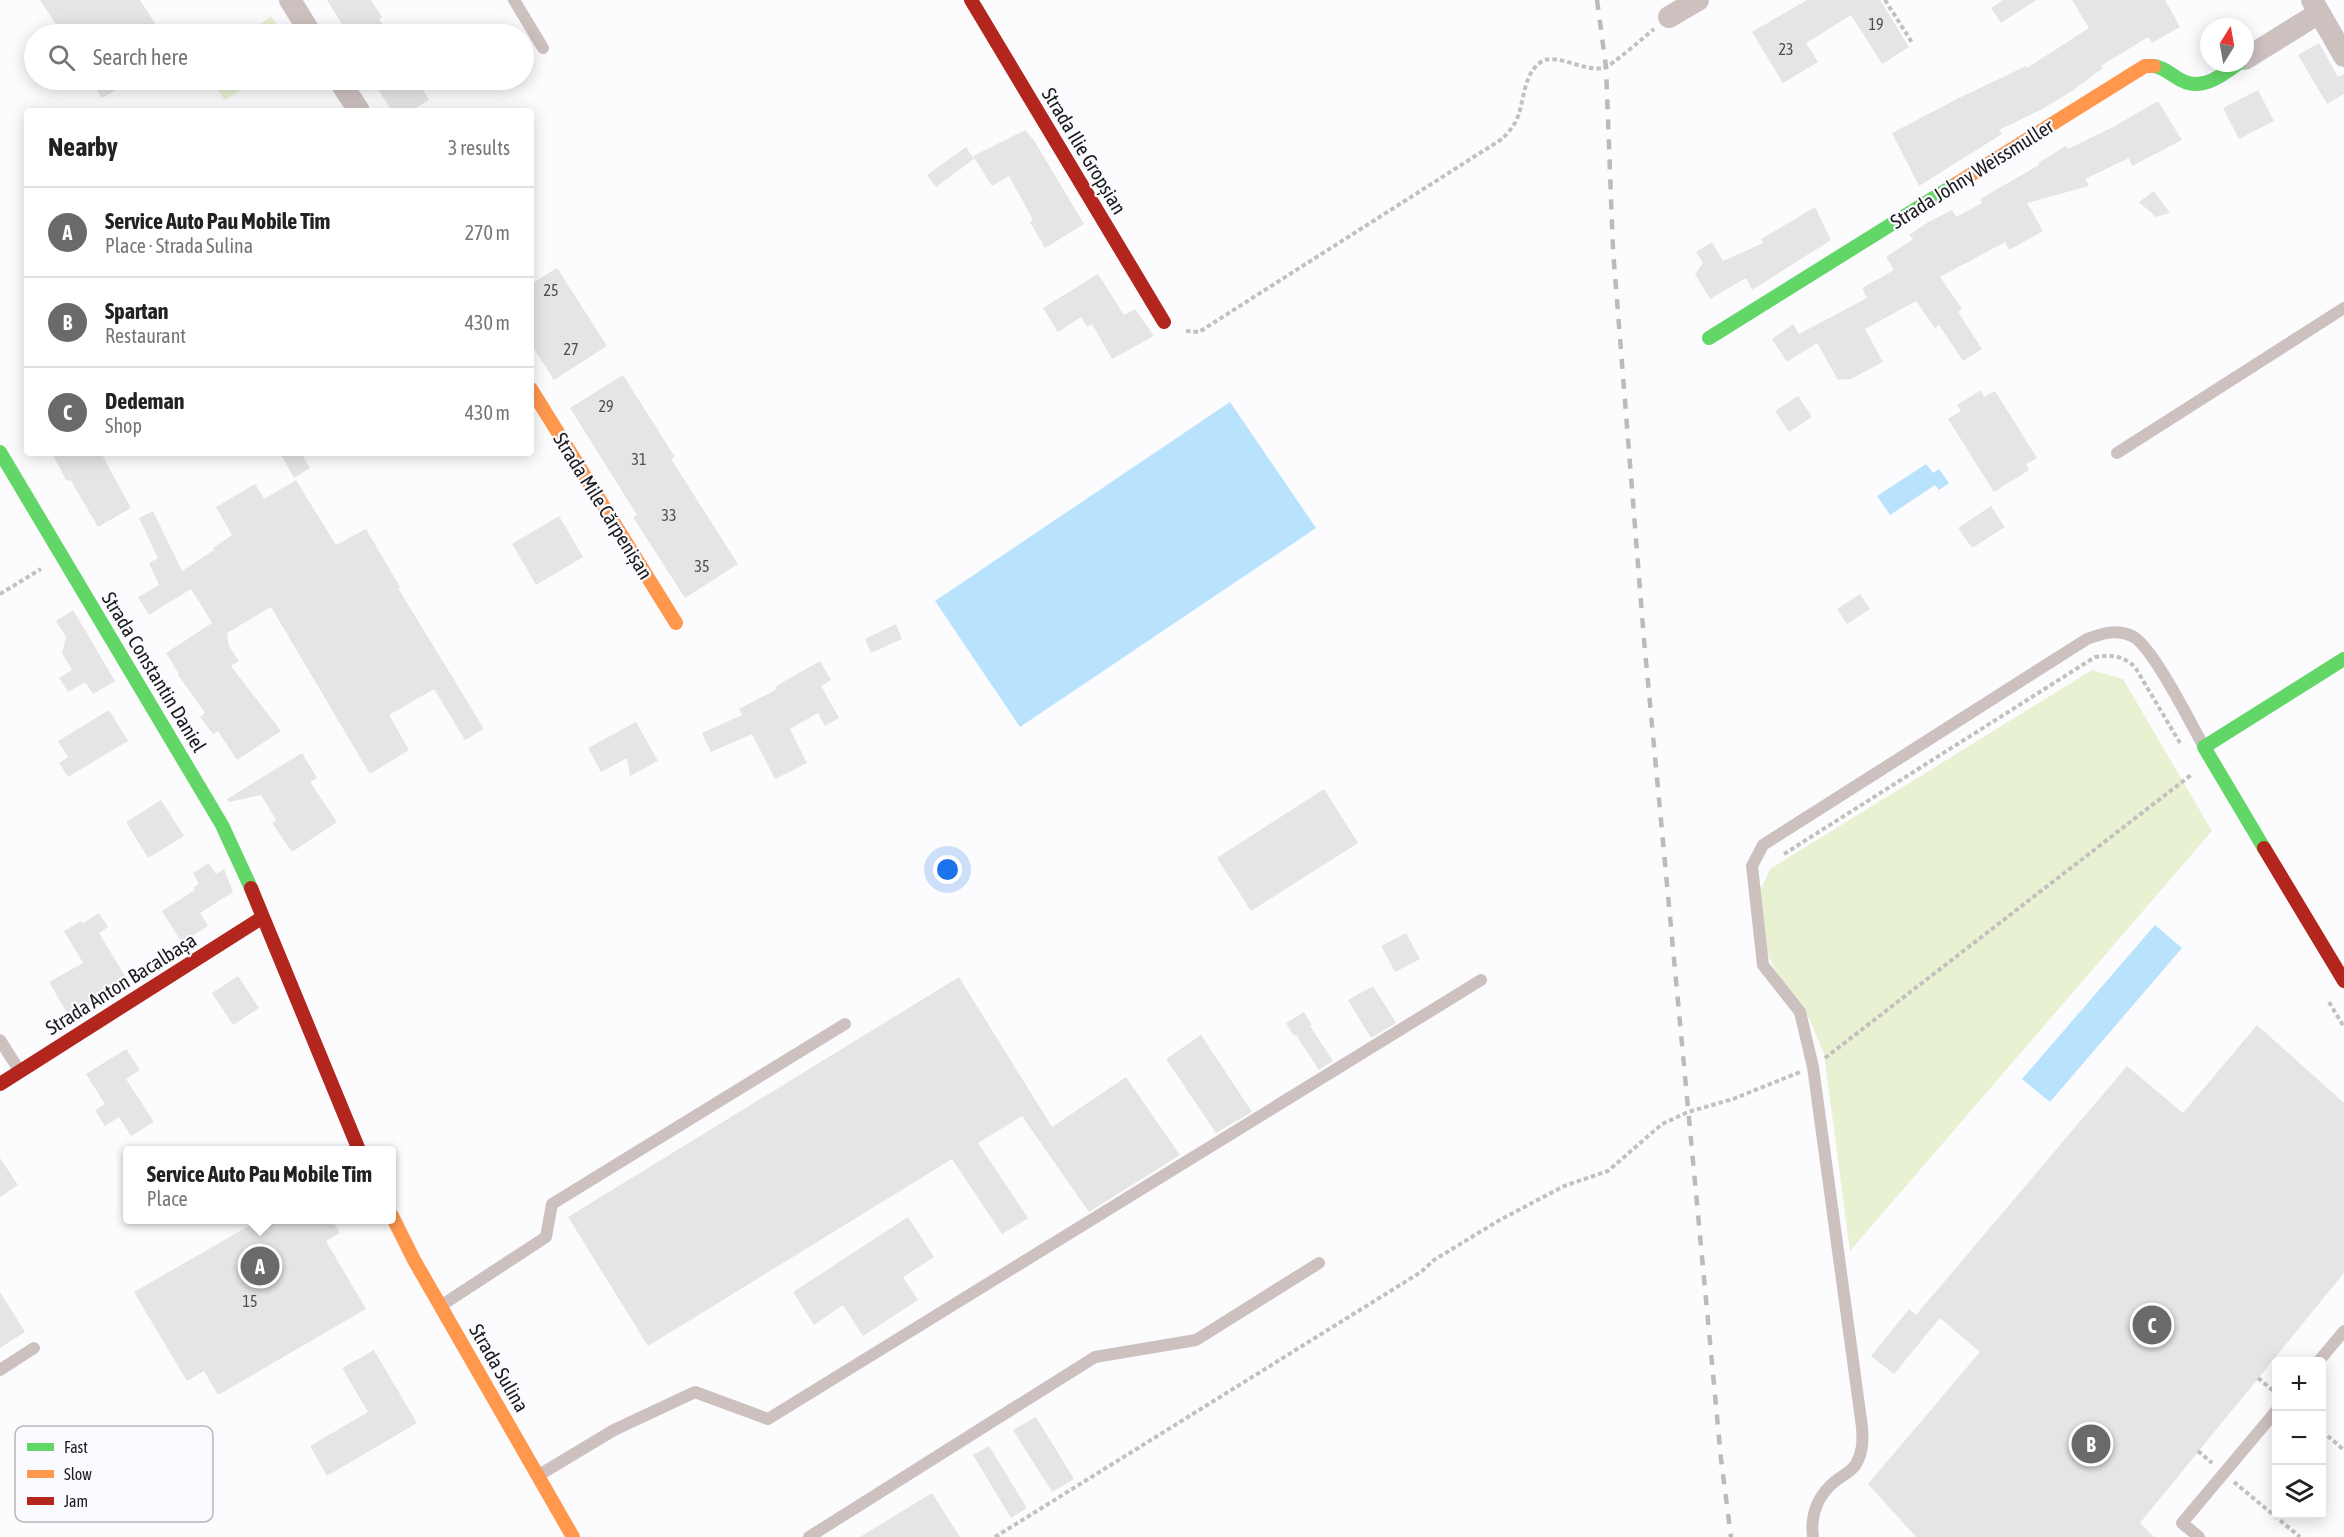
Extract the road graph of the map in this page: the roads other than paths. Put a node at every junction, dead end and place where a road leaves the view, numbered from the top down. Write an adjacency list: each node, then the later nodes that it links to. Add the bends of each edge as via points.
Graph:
1 (290, 0): 7 (street)
2 (514, 0): 8 (lane)
3 (970, 0): 17 (street, Strada Ilie Gropșian)
4 (1698, 0): 6 (street)
5 (2315, 6): 11 (street); 12 (street)
6 (1669, 17)
7 (306, 24)
8 (528, 24)
9 (534, 33): 10 (lane)
10 (543, 48)
11 (2254, 52)
12 (2344, 56)
13 (2225, 72): 18 (street, Strada Johny Weissmuller, via 2208,83 2195,84 2176,78 2163,67 2145,66)
14 (345, 90): 15 (street)
15 (357, 108)
16 (2344, 308): 21 (lane)
17 (1164, 322)
18 (1709, 338)
19 (534, 394): 22 (street, Strada Mile Cărpenișan)
20 (0, 452): 25 (street, Strada Constantin Daniel, via 222,825)
21 (2117, 453)
22 (676, 623)
23 (2344, 659): 24 (street)
24 (2204, 747): 27 (street); 44 (lane, via 2151,655 2134,636 2109,631 2077,645 1763,845 1752,866 1763,965 1800,1012 1813,1067 1861,1416 1863,1448 1855,1466 1824,1489 1815,1509)
25 (263, 917): 30 (street, Strada Anton Bacalbașa); 32 (street)
26 (1481, 980): 41 (lane, via 768,1419 695,1392 614,1431)
27 (2344, 981)
28 (844, 1024): 35 (lane, via 552,1204 546,1237)
29 (0, 1040): 30 (lane)
30 (20, 1071): 31 (street, Strada Anton Bacalbașa)
31 (0, 1084)
32 (357, 1146)
33 (396, 1223): 35 (street, Strada Sulina)
34 (1319, 1263): 43 (lane, via 1196,1340 1095,1357)
35 (441, 1306): 41 (street, Strada Sulina)
36 (2344, 1331): 38 (lane)
37 (34, 1348): 39 (lane)
38 (2322, 1357)
39 (0, 1370)
40 (2272, 1417): 45 (lane, via 2182,1522)
41 (538, 1476): 42 (street, Strada Sulina)
42 (573, 1537)
43 (809, 1537)
44 (1813, 1537)
45 (2199, 1537)

